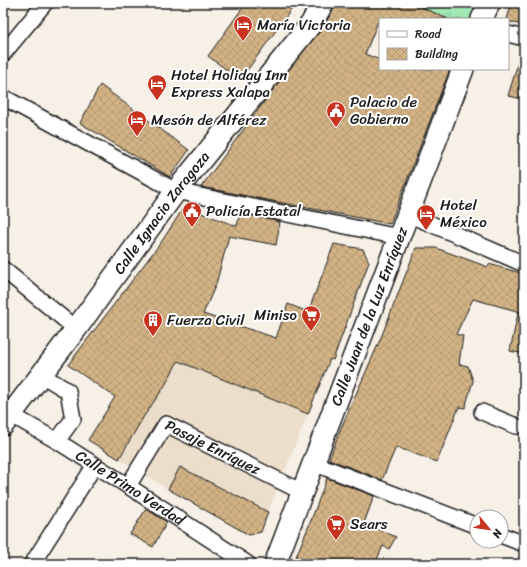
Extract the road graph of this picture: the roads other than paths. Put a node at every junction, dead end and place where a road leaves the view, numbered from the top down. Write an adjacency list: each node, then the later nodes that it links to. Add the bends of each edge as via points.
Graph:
1 (45, 3): 7 (street)
2 (323, 3): 10 (main road, Calle Ignacio Zaragoza, via 310,24)
3 (489, 3): 4 (main road)
4 (482, 18)
5 (509, 34): 6 (street)
6 (524, 38)
7 (3, 54)
8 (463, 70): 11 (main road, Calle Juan de la Luz Enríquez)
9 (3, 97): 10 (street)
10 (176, 191): 12 (street); 15 (main road, Calle Ignacio Zaragoza)
11 (408, 214): 12 (main road, Calle Juan de la Luz Enríquez); 13 (street)
12 (399, 237): 21 (main road, Calle Juan de la Luz Enríquez)
13 (524, 264)
14 (3, 269): 15 (street)
15 (76, 329): 16 (main road, Calle Ignacio Zaragoza)
16 (40, 374): 18 (main road, Calle Ignacio Zaragoza); 20 (street, via 68,391 73,419)
17 (482, 412): 19 (street)
18 (6, 416): 20 (street, Calle Primo Verdad)
19 (516, 426)
20 (57, 441): 22 (street, Calle Primo Verdad)
21 (313, 462): 24 (main road, Calle Juan de la Luz Enríquez); 25 (street)
22 (95, 465): 23 (street, Calle Primo Verdad); 28 (street)
23 (128, 486): 24 (street, Pasaje Enríquez, via 166,424); 29 (street, Calle Primo Verdad)
24 (302, 492): 30 (main road, Calle Juan de la Luz Enríquez)
25 (469, 523)
26 (509, 538): 27 (street)
27 (524, 544)
28 (32, 564)
29 (248, 564)
30 (275, 564)

